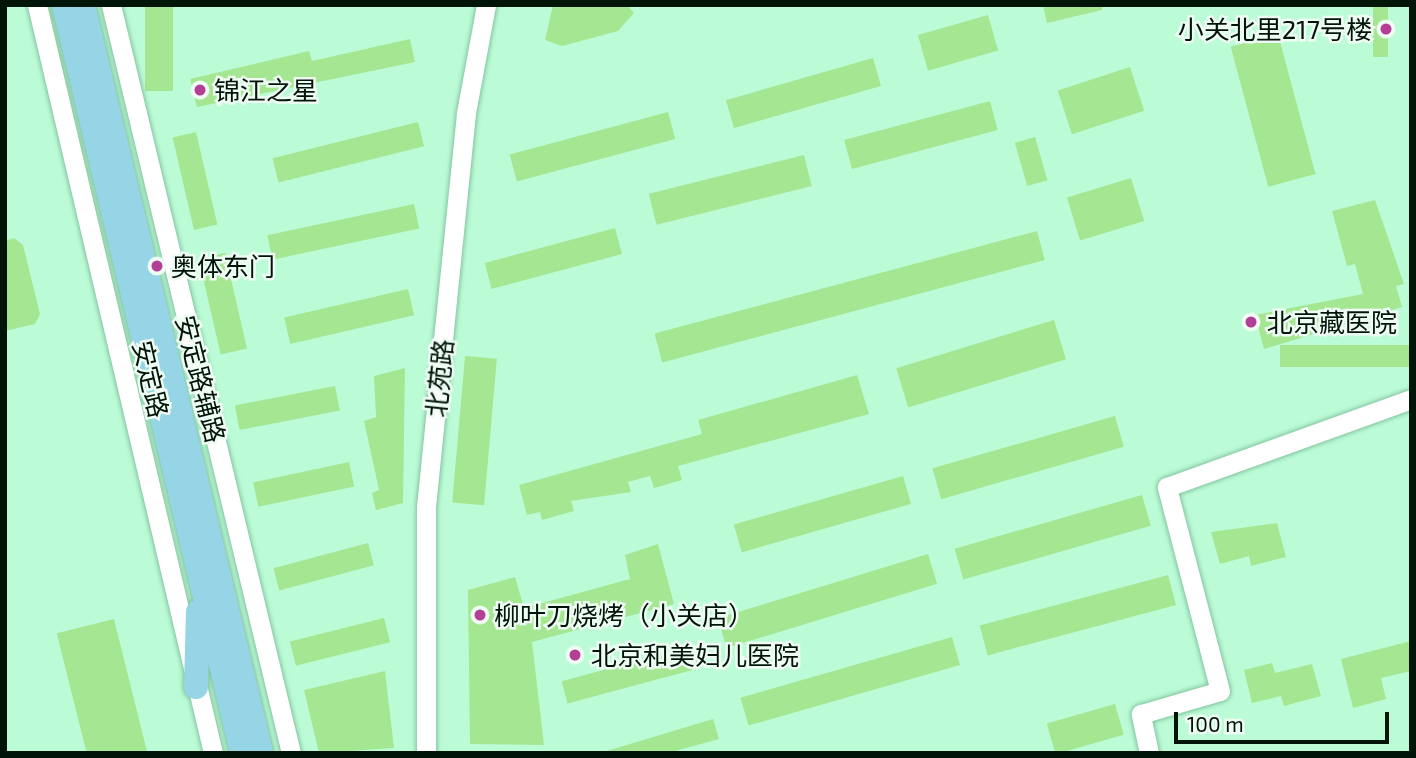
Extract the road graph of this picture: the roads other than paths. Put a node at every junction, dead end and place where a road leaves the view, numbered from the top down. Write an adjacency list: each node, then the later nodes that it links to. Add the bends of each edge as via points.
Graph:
1 (37, 5): 10 (street)
2 (64, 5): 9 (main road, 安定路)
3 (83, 5): 7 (main road, 安定路)
4 (111, 5): 6 (street, 安定路辅路)
5 (485, 5): 15 (street, 北苑路, via 466,113 426,507)
6 (121, 48): 7 (street, 安定路); 14 (street, 安定路辅路)
7 (106, 103): 13 (main road, 安定路)
8 (1411, 399): 16 (street, via 1167,487 1220,691 1140,715)
9 (199, 584): 10 (main road); 12 (main road, 安定路)
10 (196, 687): 11 (street)
11 (213, 753)
12 (242, 753)
13 (261, 753)
14 (291, 753)
15 (426, 753)
16 (1149, 753)

